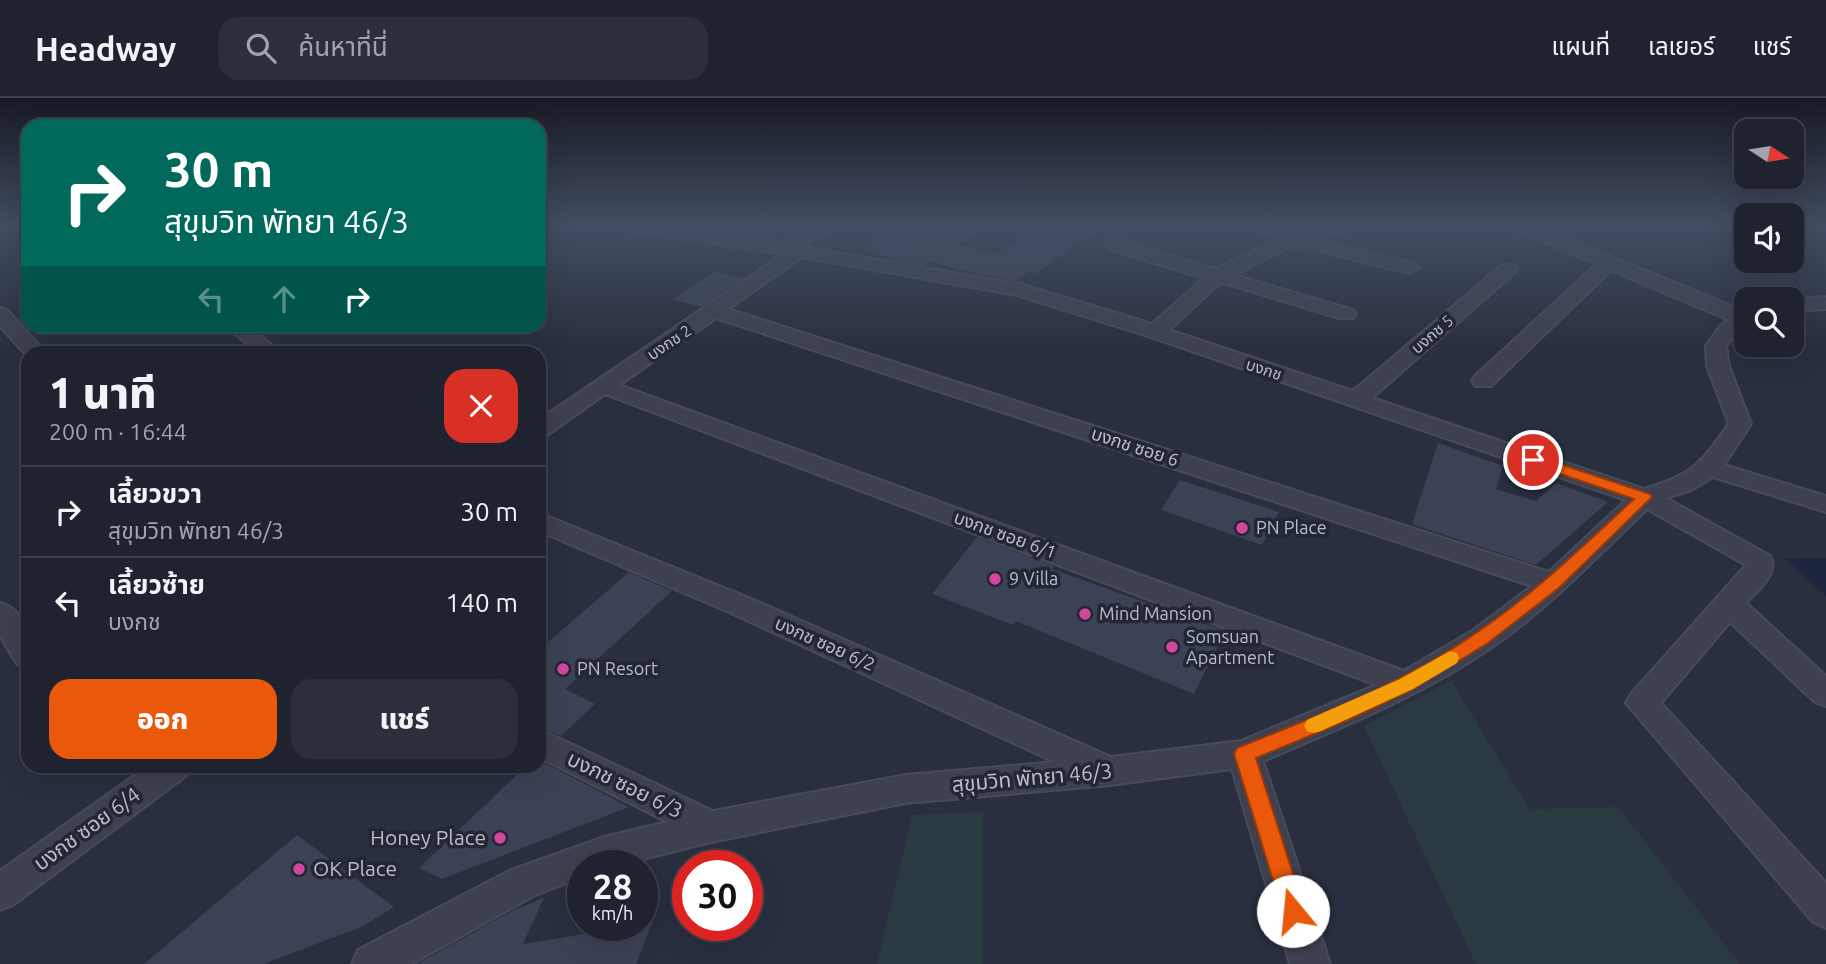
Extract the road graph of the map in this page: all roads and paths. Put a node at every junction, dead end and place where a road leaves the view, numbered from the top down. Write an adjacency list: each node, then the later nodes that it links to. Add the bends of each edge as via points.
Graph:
1 (772, 266): 16 (street, บงกช 2)
2 (885, 266): 10 (street, บงกช)
3 (905, 266): 10 (street)
4 (1185, 266): 12 (street)
5 (1236, 266): 12 (street)
6 (1404, 266): 9 (street)
7 (1604, 266): 26 (street)
8 (1617, 266): 20 (street)
9 (1410, 268)
10 (901, 269): 22 (street, บงกช, via 1020,290)
11 (1508, 269): 28 (street, บงกช 5)
12 (1217, 276): 19 (street); 22 (street)
13 (1826, 303): 14 (street)
14 (1804, 304)
15 (1804, 307): 17 (street)
16 (715, 311): 27 (street, บงกช 2); 34 (street, บงกช ซอย 6)
17 (1826, 312)
18 (0, 314): 24 (street)
19 (1346, 314)
20 (1734, 314)
21 (1734, 325): 30 (street, via 1716,346 1718,366 1740,424)
22 (1155, 332): 28 (street, บงกช)
23 (245, 333): 25 (street)
24 (30, 346)
25 (262, 346)
26 (1483, 381)
27 (603, 386): 29 (street, บงกช 2); 38 (street, บงกช ซอย 6/1)
28 (1356, 400): 31 (street, บงกช)
29 (546, 425)
30 (1710, 468): 31 (street, via 1682,485); 32 (street)
31 (1644, 497): 34 (street, สุขุมวิท พัทยา 46/3); 35 (street, บงกช, via 1760,562 1759,570)
32 (1826, 504)
33 (546, 525): 42 (street, บงกช ซอย 6/2)
34 (1554, 583): 38 (street, สุขุมวิท พัทยา 46/3, via 1482,639)
35 (1730, 605): 39 (street); 46 (street, via 1642,703)
36 (0, 612): 37 (street)
37 (21, 645)
38 (1407, 684): 41 (street, สุขุมวิท พัทยา 46/3)
39 (1826, 694)
40 (546, 745): 44 (street, บงกช ซอย 6/3)
41 (1244, 754): 42 (street, สุขุมวิท พัทยา 46/3); 48 (street)
42 (1110, 771): 44 (street, สุขุมวิท พัทยา 46/3, via 906,789)
43 (164, 773): 45 (street, บงกช ซอย 6/4)
44 (711, 827): 47 (street, สุขุมวิท พัทยา 46/3, via 604,853 522,883)
45 (0, 892)
46 (1826, 910)
47 (372, 964)
48 (1310, 964)

